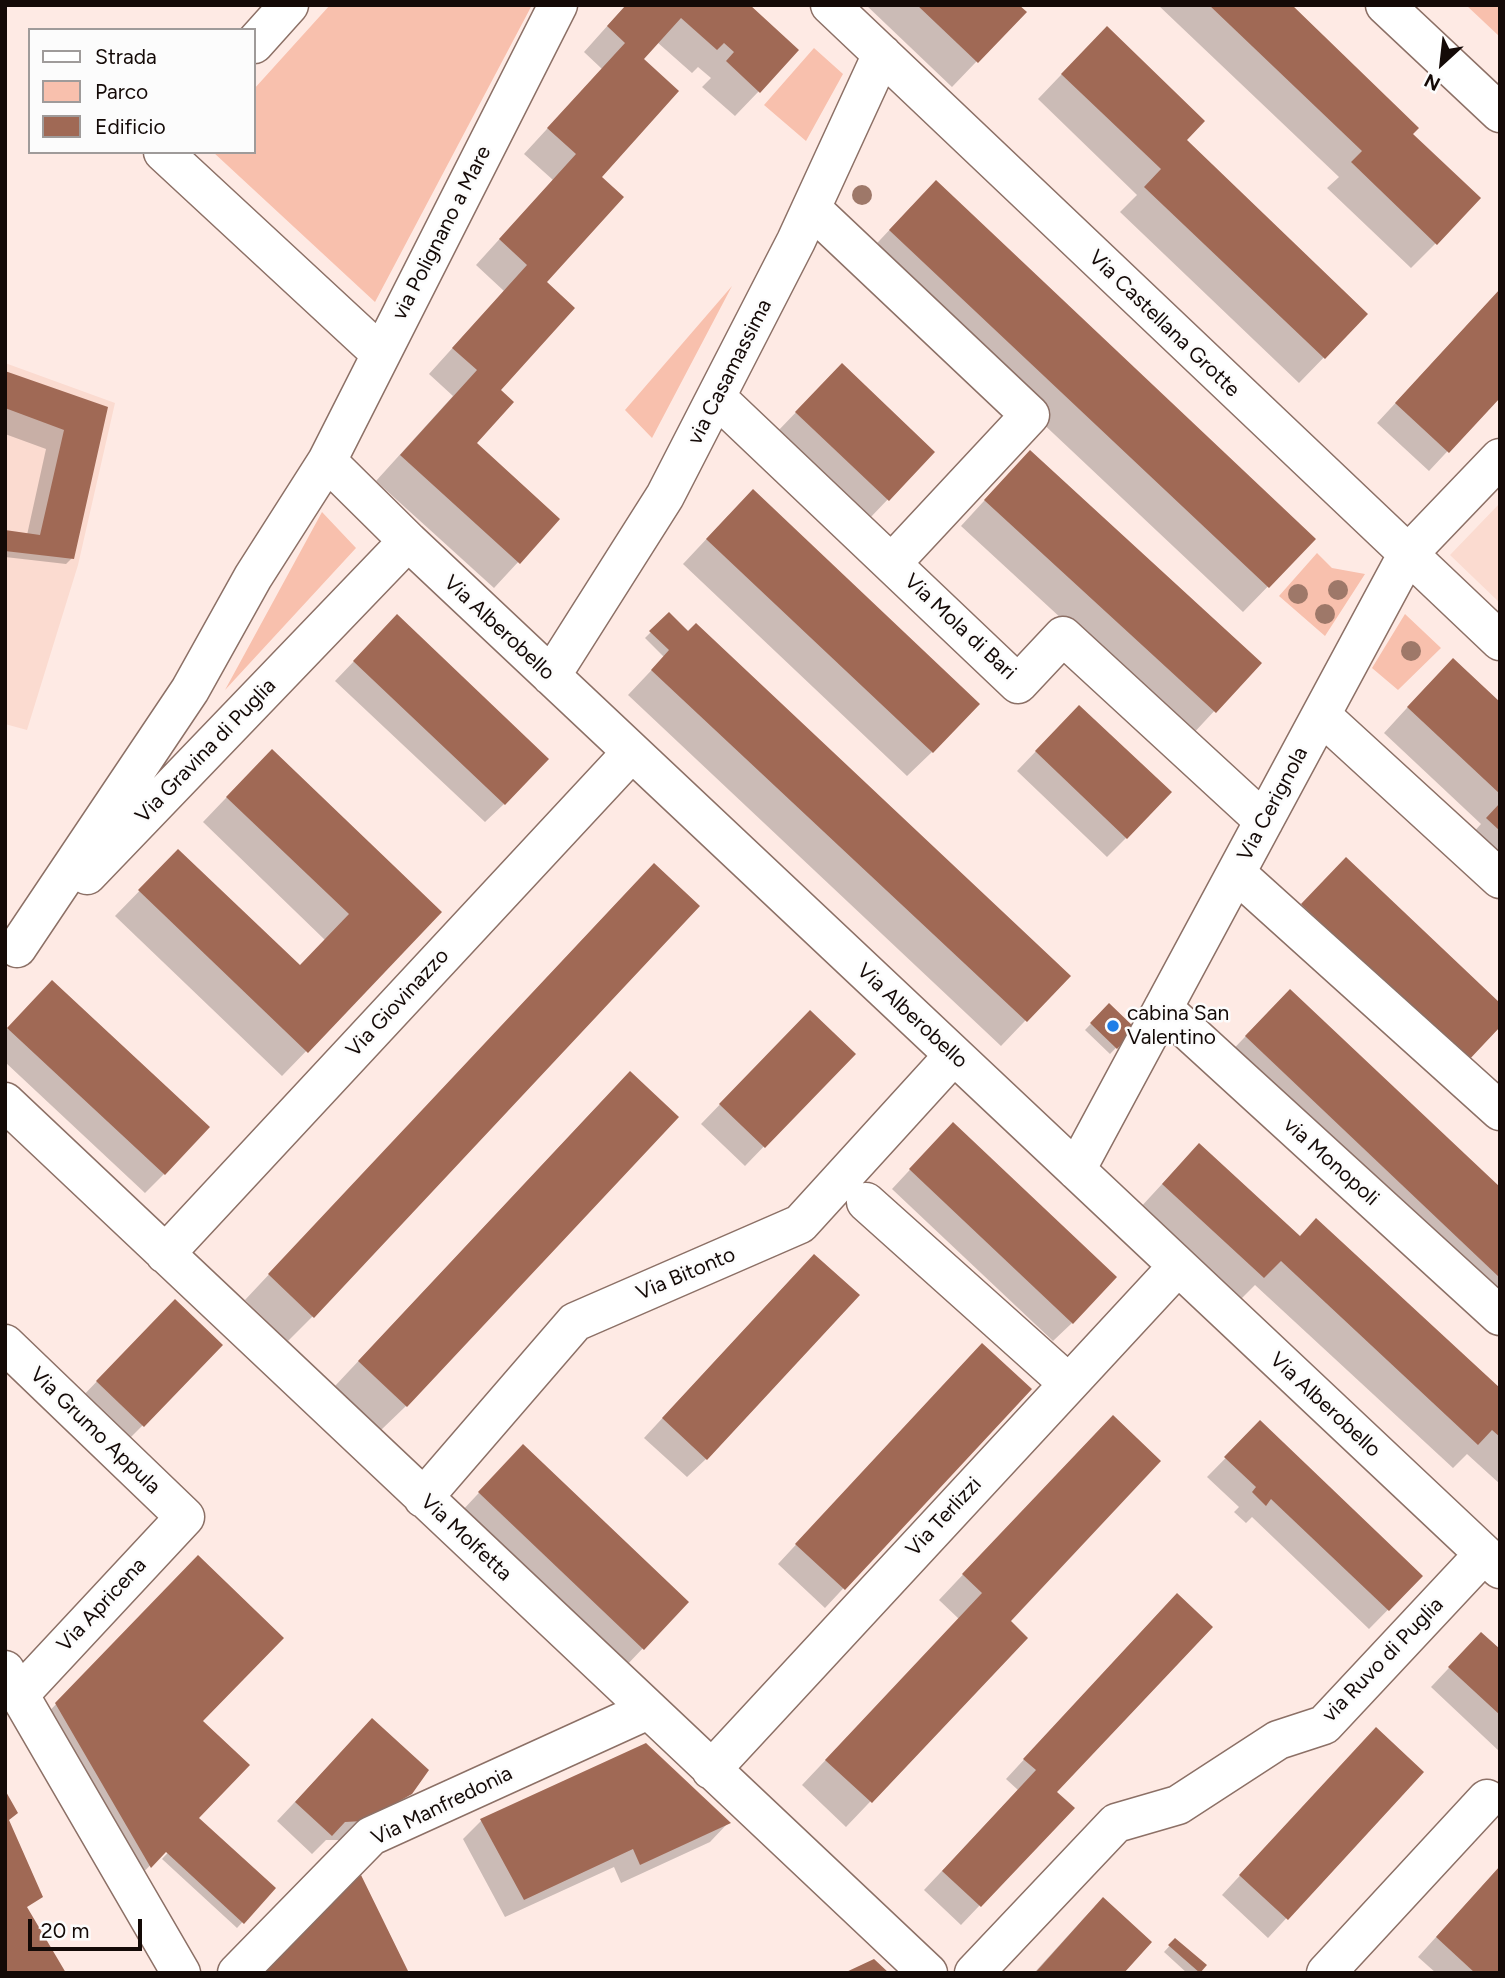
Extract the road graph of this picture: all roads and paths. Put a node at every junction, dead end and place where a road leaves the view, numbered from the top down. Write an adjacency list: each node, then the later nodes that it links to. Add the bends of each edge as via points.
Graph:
1 (289, 5): 5 (street)
2 (558, 5): 10 (street, via Polignano a Mare)
3 (830, 5): 6 (street, Via Castellana Grotte)
4 (1385, 5): 7 (street)
5 (256, 42)
6 (882, 54): 9 (street, via Casamassima); 15 (street, Via Castellana Grotte)
7 (1500, 113)
8 (165, 154): 10 (street)
9 (812, 209): 11 (street, via Casamassima); 16 (street, via 1031,415)
10 (381, 354): 13 (street, via Polignano a Mare)
11 (717, 398): 16 (street, Via Mola di Bari); 18 (street, via Casamassima, via 665,496)
12 (1500, 458): 15 (street, Via Cerignola)
13 (327, 461): 14 (street, Via Alberobello); 24 (street, via Polignano a Mare, via 253,577 190,690)
14 (408, 541): 18 (street, Via Alberobello); 24 (street, Via Gravina di Puglia)
15 (1407, 555): 17 (street, Via Castellana Grotte); 19 (street, Via Cerignola)
16 (892, 563): 21 (street, Via Mola di Bari, via 1018,684 1063,636)
17 (1500, 641)
18 (551, 676): 20 (street, Via Alberobello)
19 (1321, 715): 21 (street, Via Cerignola); 23 (street)
20 (632, 752): 26 (street, Via Alberobello); 31 (street, Via Giovinazzo)
21 (1264, 821): 22 (street, Via Cerignola)
22 (1236, 873): 25 (street, Via Cerignola); 28 (street)
23 (1500, 879)
24 (11, 954)
25 (1163, 1008): 29 (street, Via Cerignola); 33 (street, via Monopoli)
26 (954, 1055): 29 (street, Via Alberobello); 36 (street, Via Bitonto, via 800,1224 575,1322)
27 (5, 1102): 31 (street, Via Molfetta)
28 (1500, 1111)
29 (1076, 1170): 32 (street, Via Alberobello)
30 (866, 1202): 35 (street)
31 (165, 1254): 36 (street, Via Molfetta)
32 (1178, 1266): 35 (street, Via Terlizzi); 38 (street, Via Alberobello)
33 (1500, 1316)
34 (5, 1345): 37 (street, Via Grumo Appula)
35 (1068, 1383): 41 (street, Via Terlizzi)
36 (423, 1498): 40 (street, Via Molfetta)
37 (185, 1517): 39 (street, Via Apricena)
38 (1492, 1561): 46 (street, via Ruvo di Puglia, via 1324,1725 1278,1740 1178,1805 1116,1823)
39 (13, 1682): 43 (street)
40 (648, 1710): 41 (street, Via Molfetta); 44 (street, Via Manfredonia, via 371,1836)
41 (711, 1770): 45 (street, Via Molfetta)
42 (1487, 1799): 47 (street)
43 (181, 1973)
44 (237, 1973)
45 (928, 1973)
46 (974, 1973)
47 (1326, 1973)

